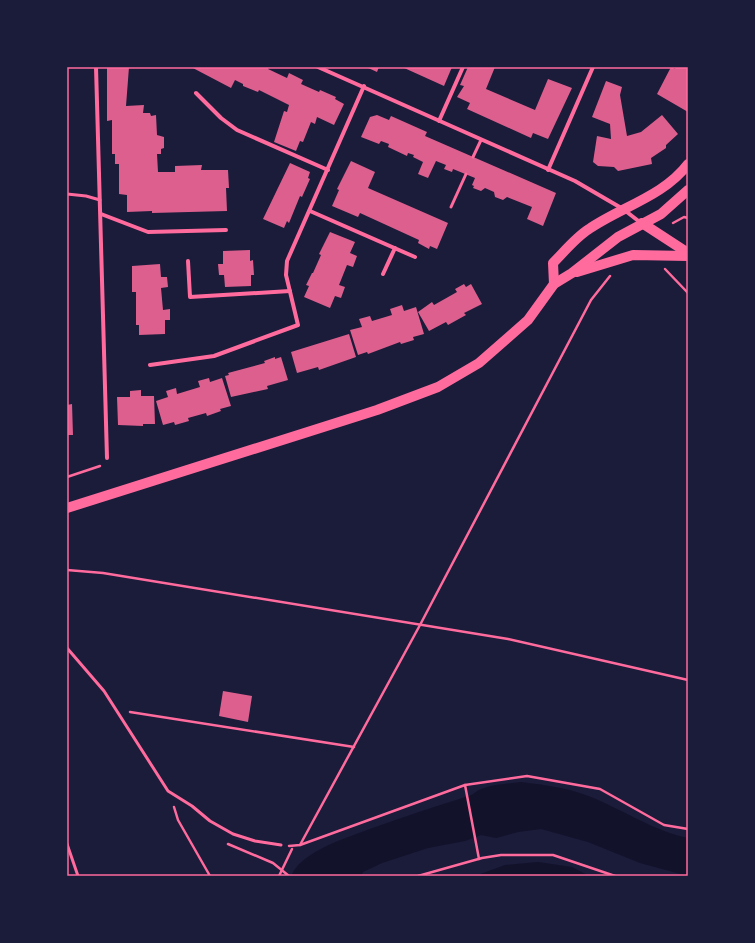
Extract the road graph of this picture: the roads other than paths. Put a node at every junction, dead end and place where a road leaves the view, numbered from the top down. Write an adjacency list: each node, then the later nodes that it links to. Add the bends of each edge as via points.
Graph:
1 (96, 67): 16 (street)
2 (318, 67): 5 (street)
3 (463, 67): 7 (street)
4 (593, 67): 12 (street)
5 (364, 86): 7 (street); 11 (street)
6 (196, 93): 11 (street, via 237,130)
7 (439, 121): 8 (street)
8 (481, 140): 9 (lane); 12 (street)
9 (473, 157)
10 (688, 164): 18 (main road, via 682,172 654,194)
11 (328, 170): 19 (street)
12 (548, 170): 18 (street, via 575,181)
13 (466, 174): 17 (lane)
14 (688, 190): 21 (main road, via 662,214)
15 (67, 194): 16 (lane)
16 (100, 200): 20 (street)
17 (451, 207)
18 (623, 209): 21 (street); 30 (main road, via 587,230 553,263)
19 (310, 212): 23 (street); 31 (street, via 288,261 286,275)
20 (101, 214): 22 (street, via 148,232); 33 (street)
21 (642, 223): 24 (main road); 28 (main road)
22 (226, 230)
23 (395, 248): 26 (street); 29 (street)
24 (688, 253)
25 (688, 256): 28 (main road, via 633,255)
26 (415, 257)
27 (188, 261): 31 (street, via 190,297)
28 (572, 273): 30 (main road)
29 (383, 274)
30 (554, 284): 34 (main road, via 528,320 479,363 438,387 377,410)
31 (290, 291): 32 (street, via 298,325 214,356)
32 (150, 365)
33 (107, 458)
34 (68, 508)
35 (67, 648): 37 (lane, via 104,691 168,791 233,834)
36 (67, 844): 38 (lane)
37 (281, 845)
38 (78, 876)

